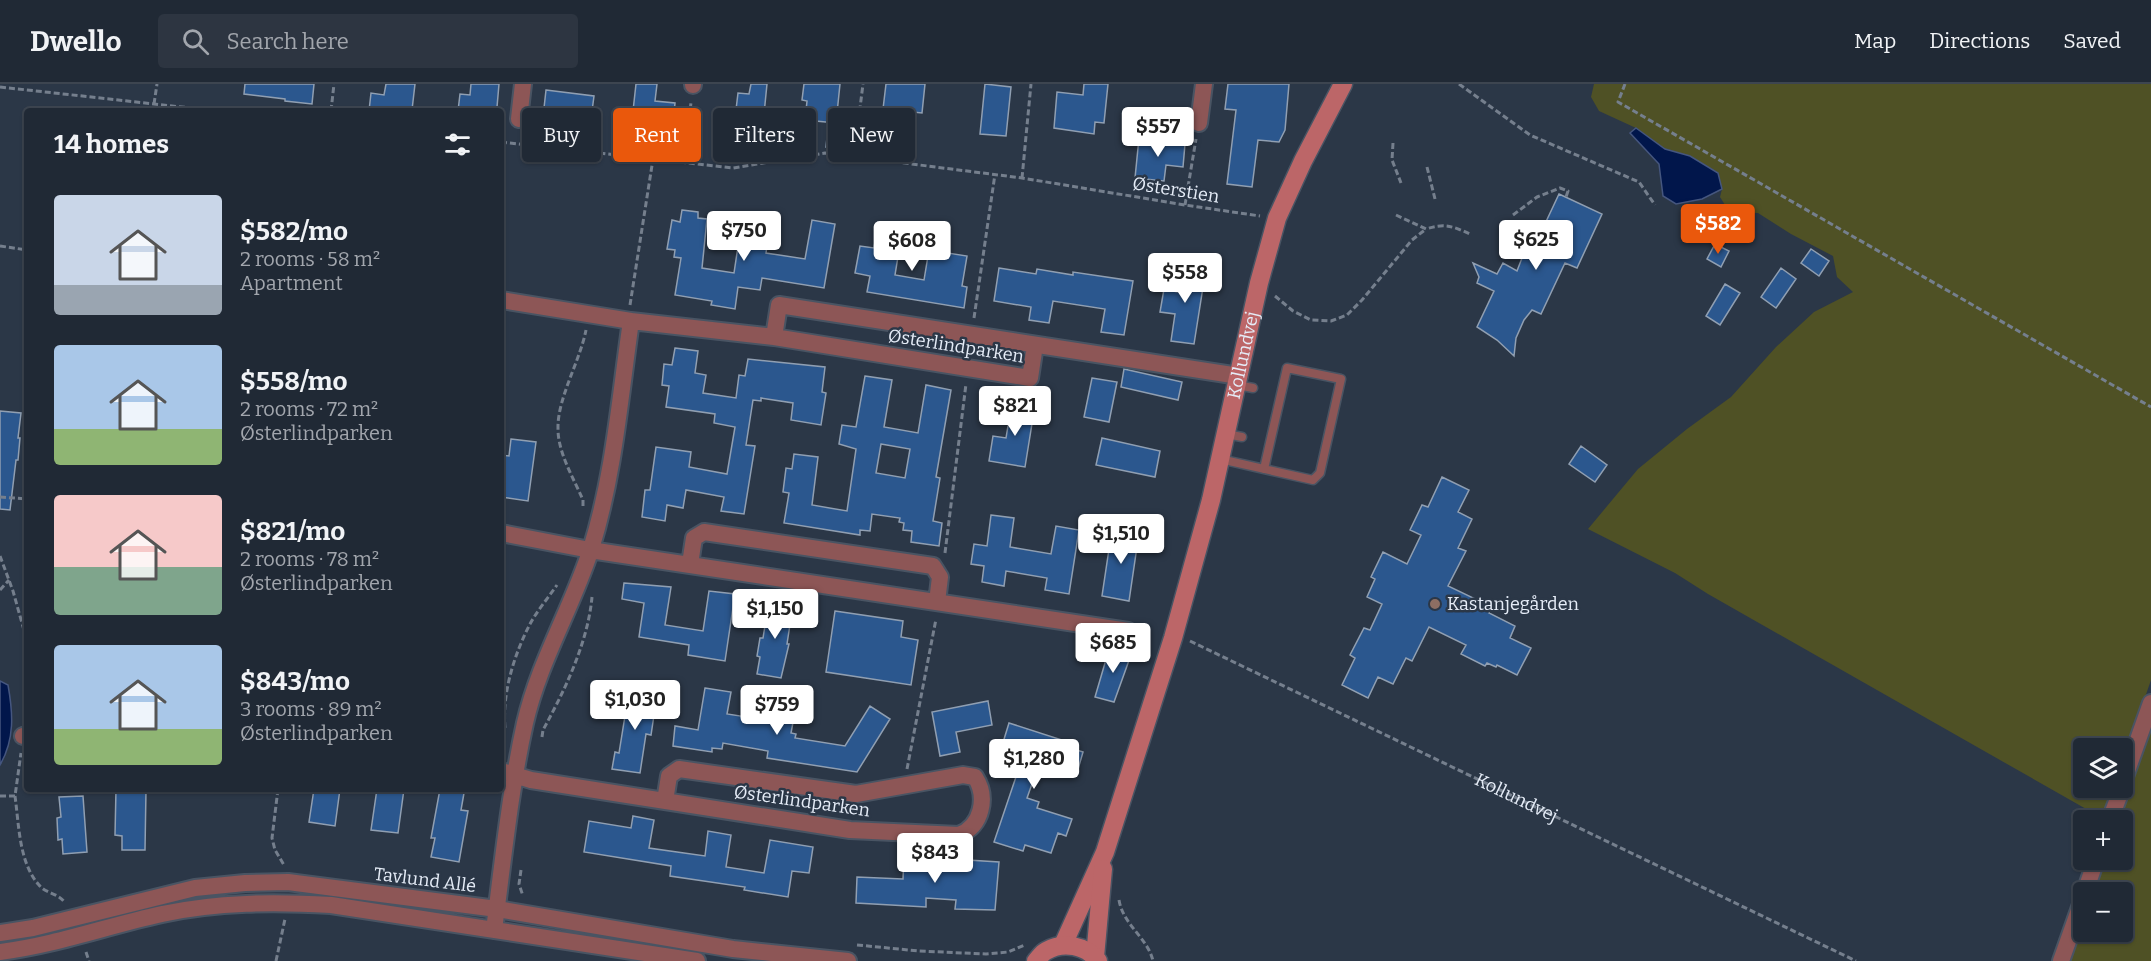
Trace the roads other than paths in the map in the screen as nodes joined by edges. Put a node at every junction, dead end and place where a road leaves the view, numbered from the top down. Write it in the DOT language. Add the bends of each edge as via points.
graph roads {
  1 [pos="523,84"];
  2 [pos="1204,84"];
  3 [pos="1343,84"];
  4 [pos="519,119"];
  5 [pos="1199,123"];
  6 [pos="504,300"];
  7 [pos="631,321"];
  8 [pos="774,337"];
  9 [pos="1035,345"];
  10 [pos="1243,383"];
  11 [pos="1220,459"];
  12 [pos="1264,469"];
  13 [pos="504,534"];
  14 [pos="590,550"];
  15 [pos="690,564"];
  16 [pos="937,602"];
  17 [pos="1128,631"];
  18 [pos="2151,703"];
  19 [pos="2133,755"];
  20 [pos="508,773"];
  21 [pos="665,801"];
  22 [pos="1105,852"];
  23 [pos="496,909"];
  24 [pos="2073,926"];
  25 [pos="494,930"];
  26 [pos="0,933"];
  27 [pos="1063,945"];
  28 [pos="0,952"];
  29 [pos="732,955"];
  30 [pos="1096,959"];
  31 [pos="697,961"];
  32 [pos="848,961"];
  33 [pos="1036,961"];
  34 [pos="2061,961"];
  1 -- 4 [label="street"];
  2 -- 5 [label="street"];
  3 -- 10 [label="street, Kollundvej" via="1277,218 1259,283"];
  6 -- 7 [label="street, Østerlindparken"];
  7 -- 8 [label="street, Østerlindparken"];
  7 -- 14 [label="street" via="608,483"];
  8 -- 9 [label="street, Østerlindparken" via="779,305"];
  8 -- 9 [label="street, Østerlindparken" via="1030,378"];
  9 -- 10 [label="street, Østerlindparken"];
  10 -- 11 [label="street, Kollundvej" via="1234,435"];
  11 -- 12 [label="lane"];
  11 -- 22 [label="street, Kollundvej" via="1173,638"];
  12 -- 12 [label="lane" via="1313,480 1320,473 1341,379 1287,368"];
  13 -- 14 [label="street"];
  14 -- 15 [label="street"];
  14 -- 20 [label="street" via="543,664"];
  15 -- 16 [label="street"];
  15 -- 16 [label="street" via="694,538 704,532 933,566 940,577"];
  16 -- 17 [label="street"];
  18 -- 19 [label="street"];
  20 -- 21 [label="street, Østerlindparken"];
  20 -- 23 [label="street"];
  21 -- 21 [label="street, Østerlindparken" via="850,830 959,835 975,824 982,795 975,777 963,775 856,794 679,769 669,776"];
  22 -- 27 [label="street, Kollundvej"];
  22 -- 30 [label="street, Kollundvej"];
  23 -- 25 [label="street"];
  23 -- 26 [label="street, Tavlund Allé" via="288,882 245,883 195,888"];
  23 -- 29 [label="street, Tavlund Allé"];
  24 -- 34 [label="street"];
  25 -- 28 [label="street, Tavlund Allé" via="332,905 252,903 160,914 31,948"];
  25 -- 31 [label="street, Tavlund Allé"];
  27 -- 30 [label="street" via="1086,950"];
  27 -- 33 [label="street" via="1045,951"];
  29 -- 32 [label="street, Tavlund Allé"];
}
